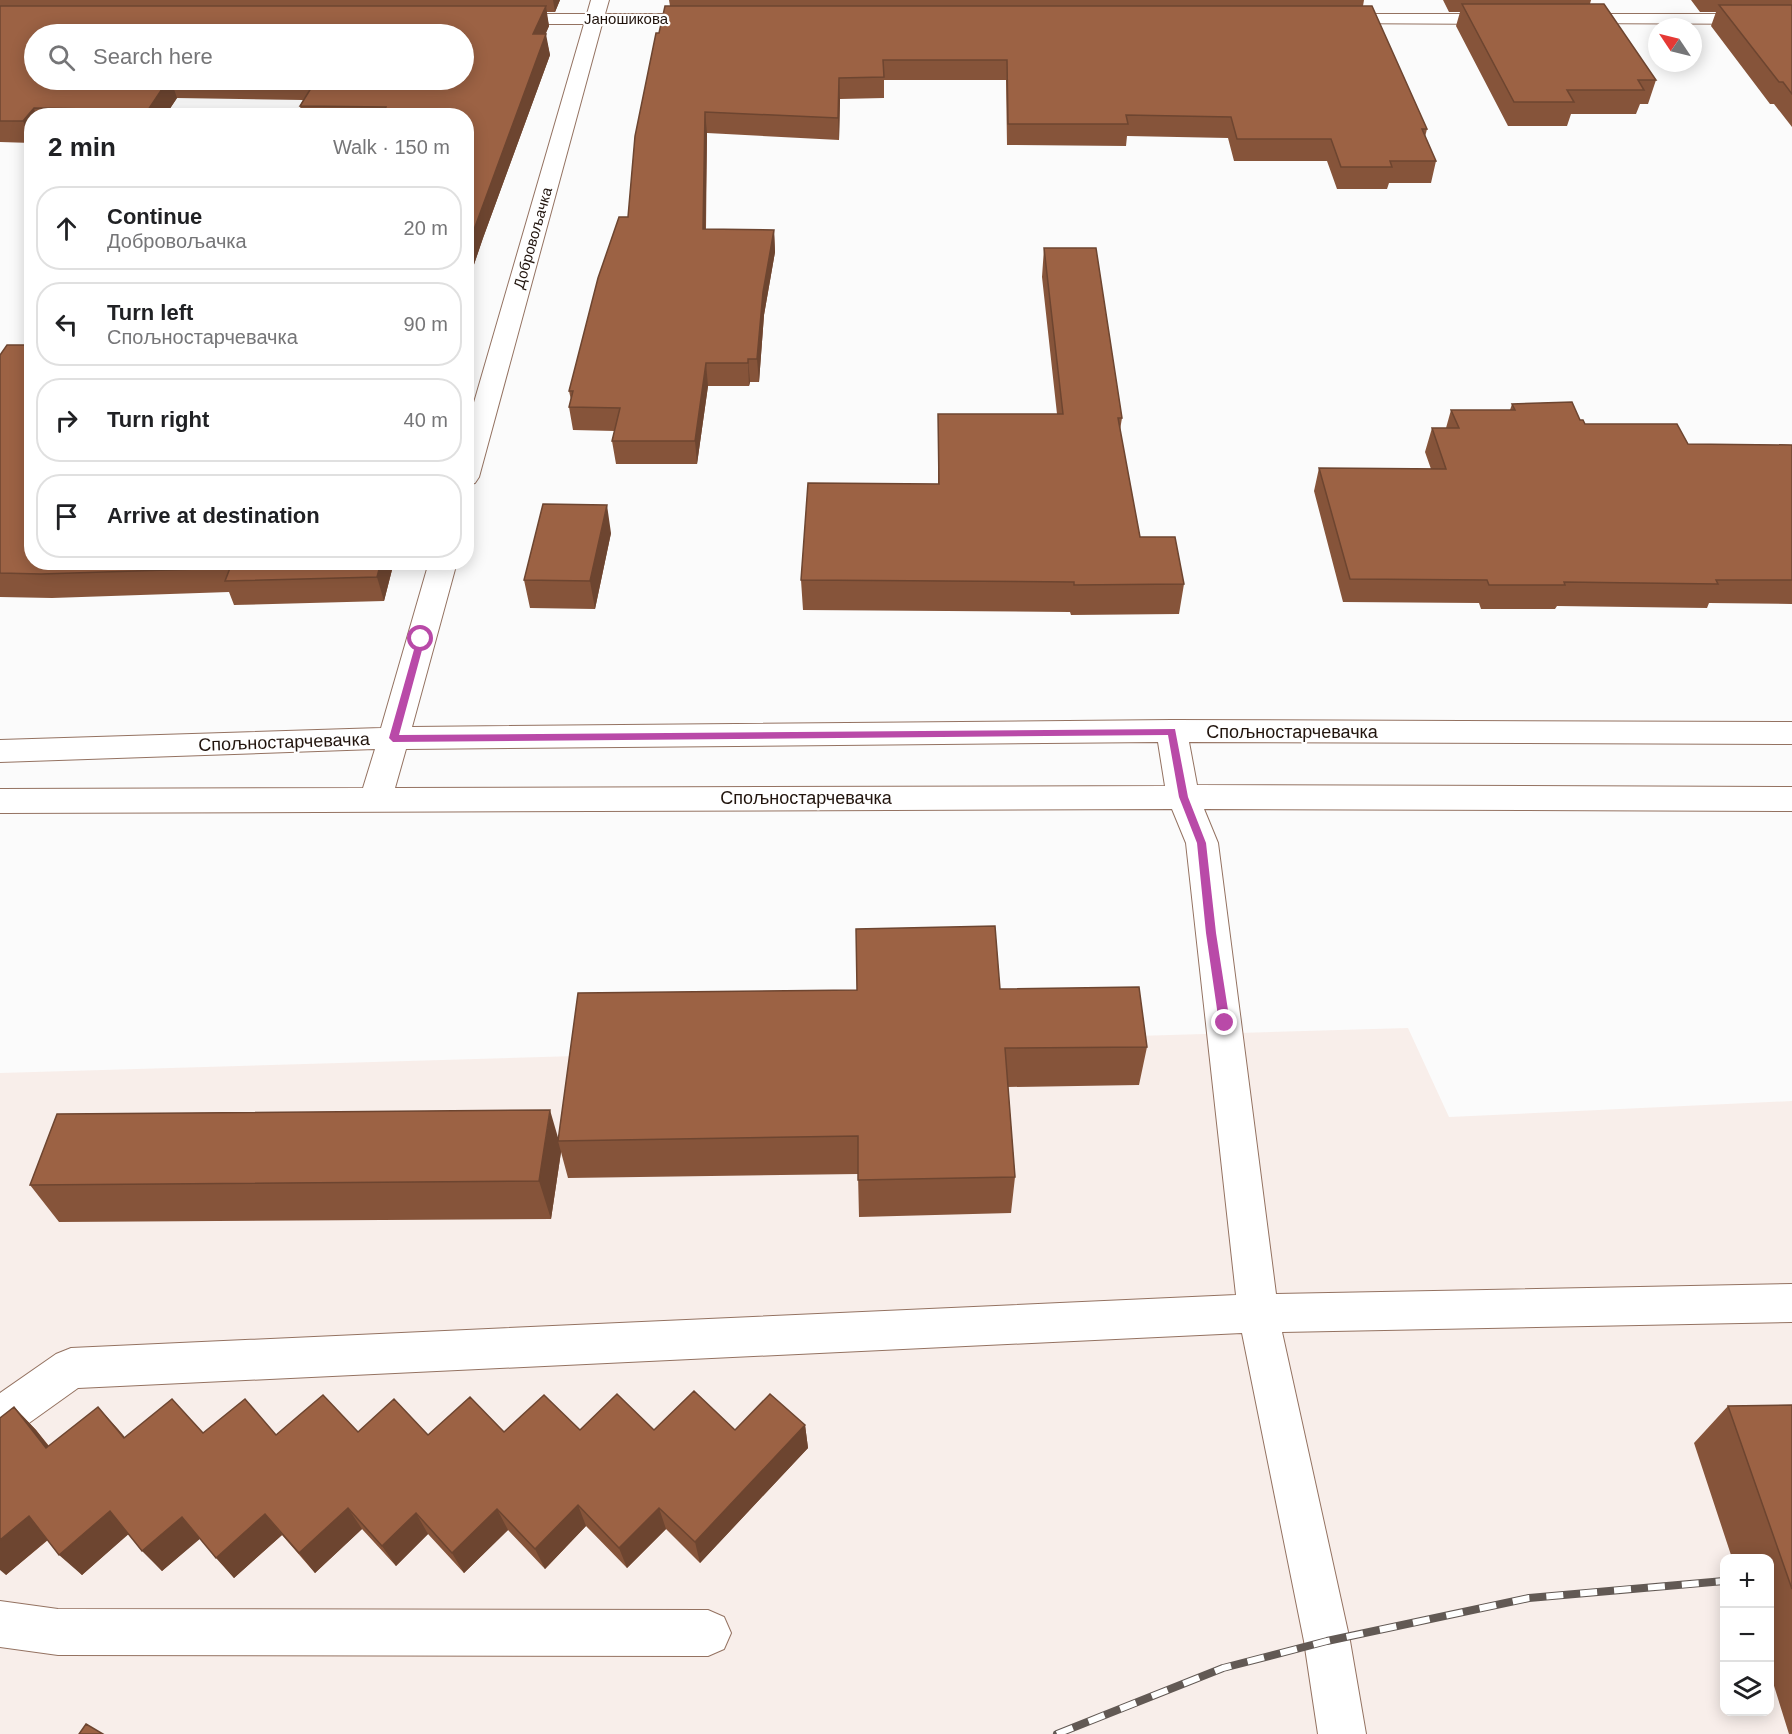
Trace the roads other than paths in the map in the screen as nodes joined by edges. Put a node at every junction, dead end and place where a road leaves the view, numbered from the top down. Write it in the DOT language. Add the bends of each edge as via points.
graph roads {
  1 [pos="597,9"];
  2 [pos="485,19"];
  3 [pos="723,19"];
  4 [pos="1317,19"];
  5 [pos="1519,19"];
  6 [pos="1554,19"];
  7 [pos="1792,19"];
  8 [pos="474,448"];
  9 [pos="440,570"];
  10 [pos="1172,731"];
  11 [pos="1792,733"];
  12 [pos="393,738"];
  13 [pos="0,751"];
  14 [pos="1183,797"];
  15 [pos="376,799"];
  16 [pos="1792,799"];
  17 [pos="0,801"];
  18 [pos="1792,1303"];
  19 [pos="1258,1313"];
  20 [pos="0,1418"];
  21 [pos="0,1624"];
  22 [pos="708,1634"];
  23 [pos="1342,1734"];
  1 -- 2 [label="street, Јаношикова"];
  1 -- 3 [label="street, Јаношикова"];
  1 -- 8 [label="street, Добровољачка"];
  4 -- 5 [label="street"];
  6 -- 7 [label="street"];
  9 -- 12 [label="street"];
  10 -- 11 [label="street, Спољностарчевачка"];
  10 -- 12 [label="street, Спољностарчевачка"];
  10 -- 14 [label="street"];
  12 -- 13 [label="street, Спољностарчевачка"];
  12 -- 15 [label="street"];
  14 -- 15 [label="street, Спољностарчевачка"];
  14 -- 16 [label="street, Спољностарчевачка"];
  14 -- 19 [label="street" via="1202,843"];
  15 -- 17 [label="street, Спољностарчевачка"];
  18 -- 19 [label="street"];
  19 -- 20 [label="street" via="71,1368"];
  19 -- 23 [label="street" via="1327,1641"];
  21 -- 22 [label="street" via="58,1632"];
}
